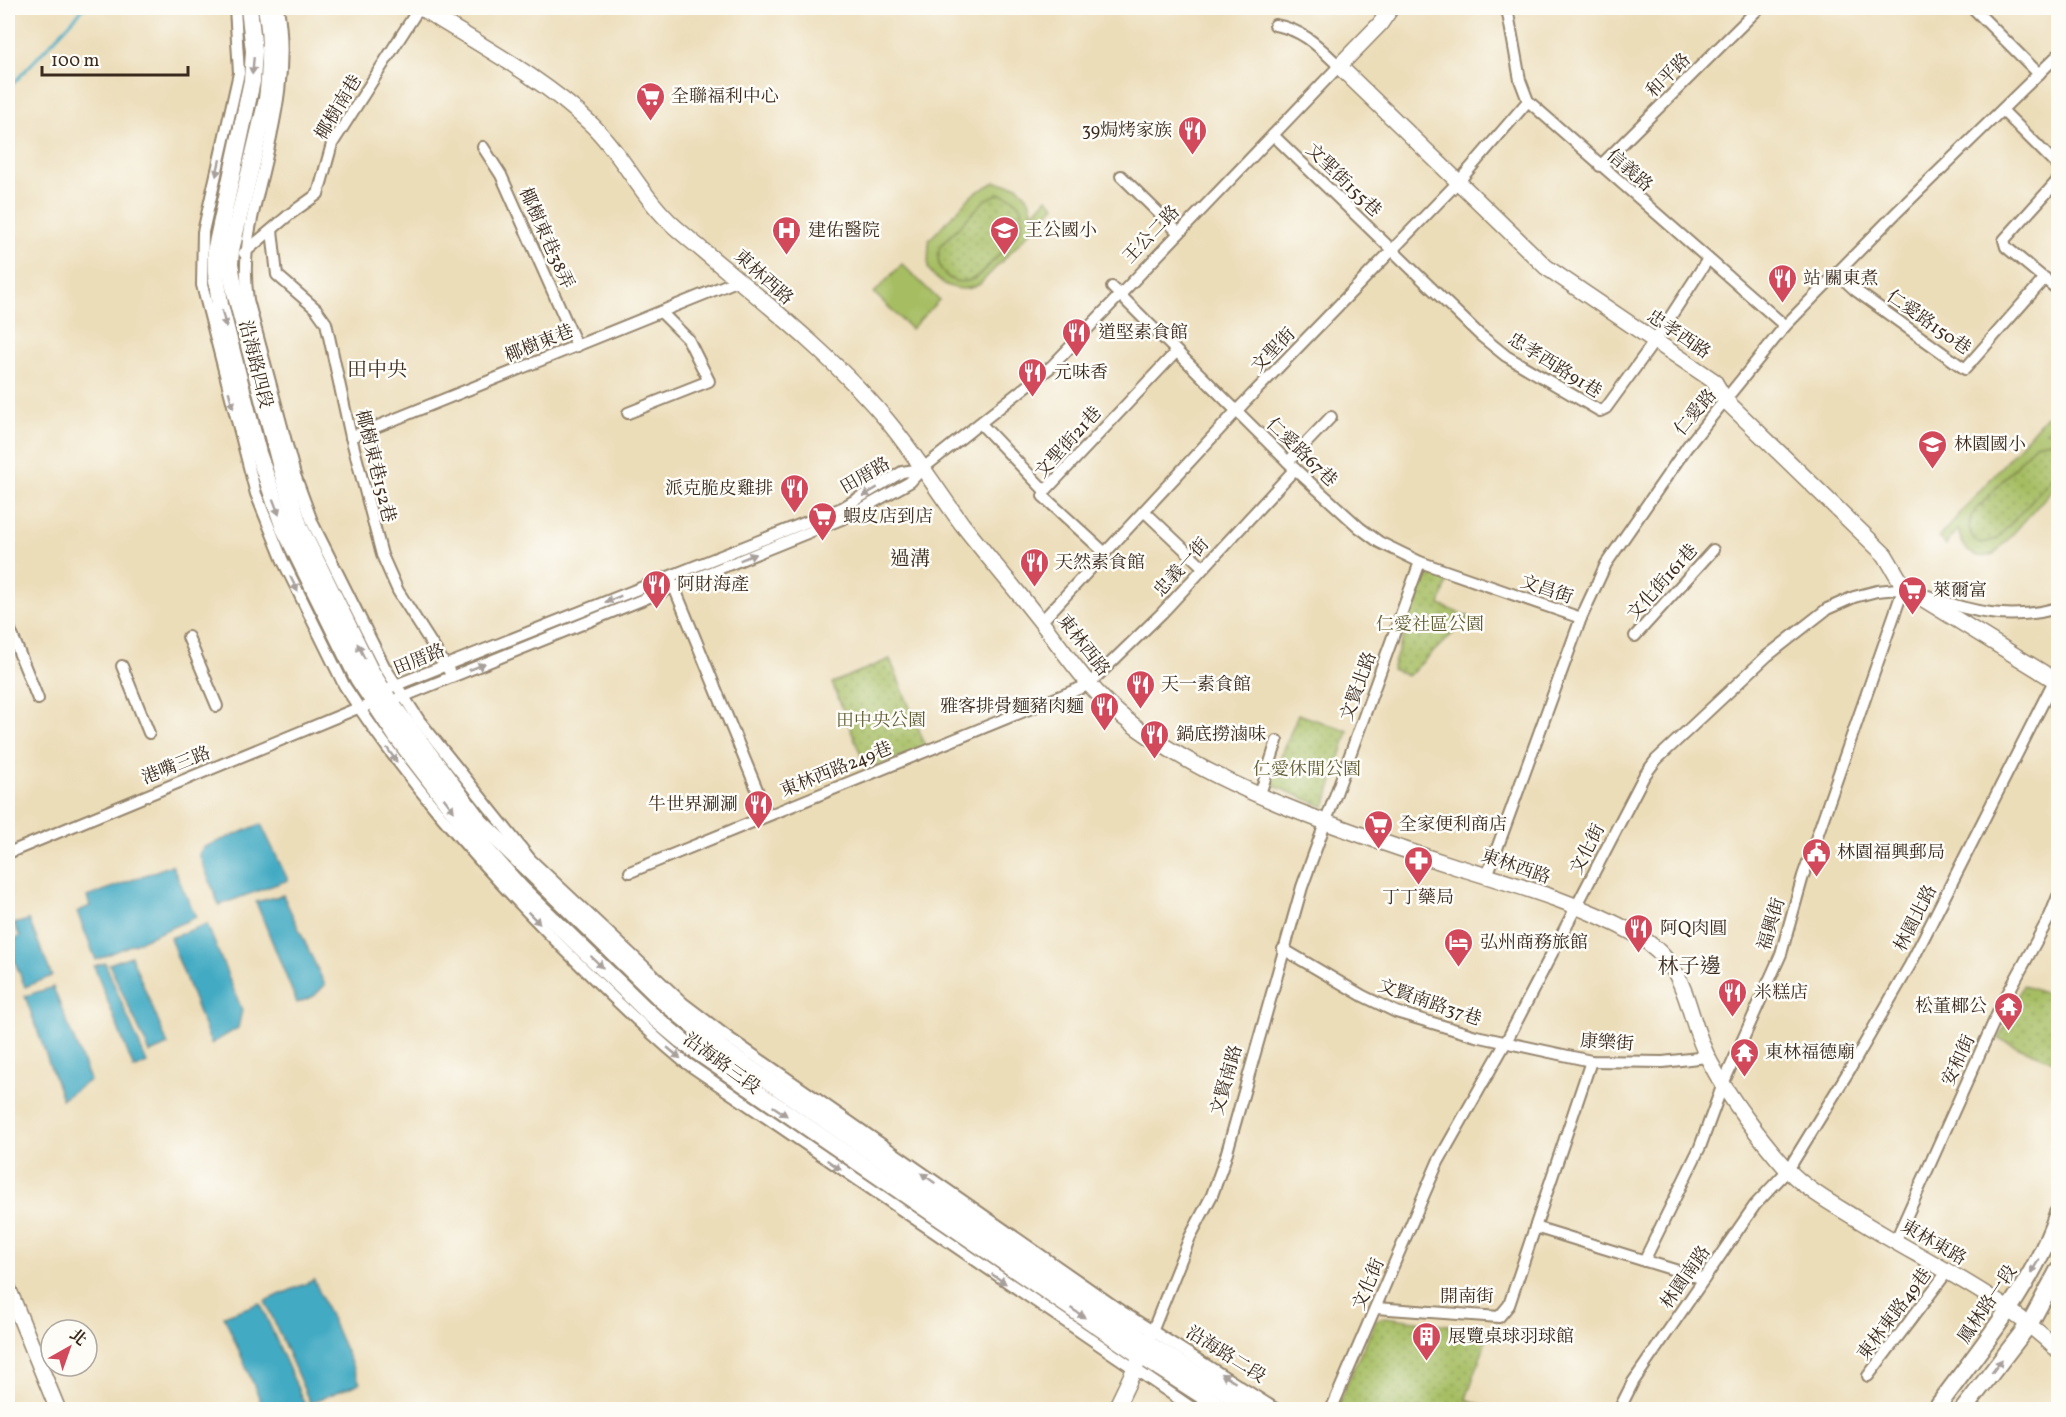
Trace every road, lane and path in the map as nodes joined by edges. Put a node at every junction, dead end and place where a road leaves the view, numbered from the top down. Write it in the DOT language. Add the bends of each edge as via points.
graph roads {
  1 [pos="235,8"];
  2 [pos="249,8"];
  3 [pos="266,8"];
  4 [pos="278,8"];
  5 [pos="420,8"];
  6 [pos="1391,8"];
  7 [pos="1507,8"];
  8 [pos="1759,8"];
  9 [pos="1973,8"];
  10 [pos="1275,24"];
  11 [pos="2058,55"];
  12 [pos="1339,66"];
  13 [pos="2039,74"];
  14 [pos="1528,101"];
  15 [pos="2002,110"];
  16 [pos="1273,135"];
  17 [pos="483,147"];
  18 [pos="230,148"];
  19 [pos="1600,166"];
  20 [pos="2058,166"];
  21 [pos="1121,176"];
  22 [pos="1460,180"];
  23 [pos="2058,180"];
  24 [pos="272,230"];
  25 [pos="1179,233"];
  26 [pos="1393,249"];
  27 [pos="246,252"];
  28 [pos="1708,259"];
  29 [pos="223,269"];
  30 [pos="1837,273"];
  31 [pos="2045,278"];
  32 [pos="739,280"];
  33 [pos="202,285"];
  34 [pos="2058,290"];
  35 [pos="1116,291"];
  36 [pos="660,312"];
  37 [pos="1785,326"];
  38 [pos="1480,335"];
  39 [pos="1654,342"];
  40 [pos="577,346"];
  41 [pos="1176,352"];
  42 [pos="1726,401"];
  43 [pos="1237,412"];
  44 [pos="628,413"];
  45 [pos="1331,417"];
  46 [pos="981,424"];
  47 [pos="351,437"];
  48 [pos="1292,466"];
  49 [pos="922,469"];
  50 [pos="1045,491"];
  51 [pos="1144,511"];
  52 [pos="1713,550"];
  53 [pos="1105,553"];
  54 [pos="1420,562"];
  55 [pos="1203,567"];
  56 [pos="670,576"];
  57 [pos="674,587"];
  58 [pos="1904,587"];
  59 [pos="1502,591"];
  60 [pos="2058,608"];
  61 [pos="1581,618"];
  62 [pos="1041,622"];
  63 [pos="8,625"];
  64 [pos="1635,636"];
  65 [pos="188,637"];
  66 [pos="122,666"];
  67 [pos="446,666"];
  68 [pos="453,676"];
  69 [pos="2057,678"];
  70 [pos="1088,685"];
  71 [pos="383,698"];
  72 [pos="38,699"];
  73 [pos="217,706"];
  74 [pos="149,733"];
  75 [pos="1277,741"];
  76 [pos="1260,794"];
  77 [pos="767,814"];
  78 [pos="1327,822"];
  79 [pos="8,853"];
  80 [pos="630,872"];
  81 [pos="1487,876"];
  82 [pos="2058,896"];
  83 [pos="1576,907"];
  84 [pos="1283,949"];
  85 [pos="677,1005"];
  86 [pos="657,1029"];
  87 [pos="1506,1041"];
  88 [pos="1707,1057"];
  89 [pos="1591,1061"];
  90 [pos="1723,1084"];
  91 [pos="1788,1170"];
  92 [pos="2058,1213"];
  93 [pos="1535,1227"];
  94 [pos="964,1228"];
  95 [pos="1895,1242"];
  96 [pos="1644,1261"];
  97 [pos="2058,1271"];
  98 [pos="1947,1272"];
  99 [pos="1704,1279"];
  100 [pos="8,1288"];
  101 [pos="1376,1308"];
  102 [pos="2010,1308"];
  103 [pos="2030,1323"];
  104 [pos="1144,1350"];
  105 [pos="2058,1350"];
  106 [pos="1868,1376"];
  107 [pos="58,1410"];
  108 [pos="1115,1410"];
  109 [pos="1195,1410"];
  110 [pos="1224,1410"];
  111 [pos="1255,1410"];
  112 [pos="1277,1410"];
  113 [pos="1331,1410"];
  114 [pos="1619,1410"];
  115 [pos="1935,1410"];
  116 [pos="1963,1410"];
  1 -- 18 [label="street, 沿海路四段" via="239,73"];
  2 -- 18 [label="main road, 沿海路四段, one-way" via="254,51 252,81"];
  3 -- 29 [label="main road, 沿海路四段" via="270,53 267,99"];
  4 -- 27 [label="street, 沿海路四段" via="282,35 279,96"];
  5 -- 24 [label="street, 椰樹南巷" via="332,144 318,194"];
  5 -- 32 [label="street, 東林西路" via="531,78 587,120 669,222"];
  6 -- 12 [label="street, 王公二路"];
  7 -- 14 [label="street, 信義路" via="1520,80"];
  8 -- 19 [label="street, 和平路"];
  9 -- 13 [label="street"];
  10 -- 12 [label="street, 忠孝西路" via="1308,36"];
  11 -- 13 [label="street, 仁愛路"];
  12 -- 16 [label="street, 王公二路"];
  12 -- 22 [label="street, 忠孝西路"];
  13 -- 15 [label="street, 仁愛路"];
  14 -- 19 [label="street, 信義路"];
  14 -- 22 [label="street, 文聖街"];
  15 -- 20 [label="street"];
  15 -- 30 [label="street, 仁愛路"];
  16 -- 25 [label="street, 王公二路"];
  16 -- 26 [label="street, 文聖街155巷"];
  17 -- 40 [label="street, 椰樹東巷38弄" via="501,175"];
  18 -- 29 [label="main road, 沿海路四段" via="216,248"];
  18 -- 33 [label="street, 沿海路四段, one-way" via="203,232"];
  19 -- 28 [label="street, 信義路"];
  21 -- 25 [label="street"];
  22 -- 26 [label="street, 文聖街"];
  22 -- 39 [label="street, 忠孝西路" via="1552,272"];
  23 -- 31 [label="street" via="2004,240 2006,247"];
  24 -- 27 [label="street, 椰樹南巷"];
  24 -- 47 [label="street, 椰樹東巷152巷" via="277,275 316,309 326,323"];
  25 -- 35 [label="street, 王公二路"];
  26 -- 38 [label="street, 文聖街155巷"];
  26 -- 43 [label="street, 文聖街"];
  27 -- 29 [label="street, 椰樹南巷"];
  71 -- 27 [label="street, 沿海路四段, one-way" via="295,475 248,300"];
  28 -- 37 [label="street, 信義路"];
  28 -- 39 [label="street"];
  29 -- 33 [label="street, 椰樹南巷"];
  29 -- 71 [label="main road, 沿海路四段" via="220,305 268,486 284,528 358,678"];
  30 -- 31 [label="street, 仁愛路150巷" via="1965,369"];
  30 -- 37 [label="street, 仁愛路"];
  31 -- 34 [label="street"];
  32 -- 36 [label="street, 椰樹東巷"];
  32 -- 49 [label="street, 東林西路" via="882,414"];
  33 -- 71 [label="street, 沿海路四段, one-way" via="267,527 344,686"];
  35 -- 41 [label="street, 仁愛路67巷"];
  35 -- 46 [label="street, 王公二路" via="1052,366"];
  36 -- 40 [label="street, 椰樹東巷"];
  36 -- 44 [label="street" via="688,339 709,381"];
  37 -- 42 [label="street, 仁愛路"];
  38 -- 39 [label="street, 忠孝西路91巷" via="1506,356 1600,411"];
  39 -- 42 [label="street, 忠孝西路" via="1714,381"];
  40 -- 47 [label="street, 椰樹東巷"];
  41 -- 43 [label="street, 仁愛路67巷"];
  41 -- 50 [label="street, 文聖街21巷"];
  42 -- 58 [label="street, 忠孝西路" via="1886,555"];
  42 -- 61 [label="street, 仁愛路" via="1687,447 1606,564"];
  43 -- 48 [label="street, 仁愛路67巷"];
  43 -- 51 [label="street, 文聖街"];
  45 -- 48 [label="street, 忠義一街"];
  46 -- 49 [label="street, 王公二路"];
  46 -- 50 [label="street"];
  47 -- 67 [label="street, 椰樹東巷152巷" via="382,555 398,591"];
  48 -- 54 [label="street, 仁愛路67巷" via="1360,528"];
  48 -- 55 [label="street, 忠義一街"];
  49 -- 56 [label="street, 田厝路, one-way" via="902,472 846,506"];
  57 -- 49 [label="street, 田厝路, one-way" via="849,516 910,482"];
  49 -- 62 [label="street, 東林西路"];
  50 -- 53 [label="street, 文聖街21巷" via="1043,496"];
  51 -- 53 [label="street, 文聖街"];
  51 -- 55 [label="street"];
  52 -- 64 [label="street, 文化街161巷"];
  53 -- 62 [label="street, 文聖街"];
  54 -- 59 [label="street, 仁愛路67巷"];
  54 -- 78 [label="street, 文賢北路"];
  55 -- 70 [label="street, 忠義一街"];
  56 -- 57 [label="street"];
  56 -- 67 [label="street, 田厝路, one-way"];
  68 -- 57 [label="street, 田厝路, one-way"];
  57 -- 77 [label="street"];
  58 -- 60 [label="street" via="1968,611 2041,613"];
  58 -- 69 [label="street, 忠孝西路"];
  58 -- 83 [label="street, 文化街" via="1854,597 1827,609 1767,656 1656,760"];
  58 -- 90 [label="street, 福興街" via="1803,876 1781,954"];
  59 -- 61 [label="street, 文昌街"];
  61 -- 81 [label="street, 仁愛路"];
  62 -- 70 [label="street, 東林西路"];
  63 -- 72 [label="street"];
  65 -- 73 [label="street"];
  66 -- 74 [label="street"];
  67 -- 68 [label="street, 椰樹東巷152巷"];
  67 -- 71 [label="street, 田厝路"];
  68 -- 71 [label="street, 田厝路"];
  69 -- 91 [label="street, 林園北路" via="1910,965"];
  70 -- 76 [label="street, 東林西路" via="1145,734"];
  70 -- 77 [label="street, 東林西路249巷"];
  71 -- 79 [label="street, 港嘴三路"];
  71 -- 85 [label="main road, 沿海路三段" via="480,822"];
  71 -- 86 [label="main road, 沿海路三段, one-way" via="469,831 517,892"];
  75 -- 76 [label="street"];
  76 -- 78 [label="street, 東林西路"];
  77 -- 80 [label="street, 東林西路249巷"];
  78 -- 81 [label="street, 東林西路"];
  78 -- 84 [label="street, 文賢南路"];
  81 -- 83 [label="street, 東林西路"];
  82 -- 95 [label="street, 安和街" via="2001,1006"];
  83 -- 87 [label="street, 文化街"];
  83 -- 88 [label="street, 東林西路" via="1657,949 1674,970 1688,998"];
  84 -- 87 [label="street, 文賢南路37巷" via="1396,1012"];
  84 -- 104 [label="street, 文賢南路" via="1225,1159"];
  85 -- 86 [label="street"];
  94 -- 85 [label="main road, 沿海路三段, one-way"];
  86 -- 94 [label="main road, 沿海路三段, one-way" via="722,1080"];
  87 -- 89 [label="street, 康樂街"];
  87 -- 101 [label="street, 文化街" via="1438,1162"];
  88 -- 89 [label="street, 康樂街" via="1663,1062"];
  88 -- 90 [label="street, 東林西路"];
  89 -- 93 [label="street, 開南街"];
  90 -- 91 [label="street, 東林西路"];
  90 -- 96 [label="street, 福興街" via="1700,1147"];
  91 -- 95 [label="street, 東林東路" via="1831,1203"];
  91 -- 99 [label="street, 林園南路" via="1755,1205"];
  92 -- 102 [label="main road, 鳳林路一段, one-way" via="2047,1246"];
  93 -- 96 [label="street"];
  93 -- 101 [label="street, 開南街" via="1509,1305 1499,1317"];
  94 -- 104 [label="main road, 沿海路三段"];
  94 -- 104 [label="street, 沿海路三段"];
  95 -- 98 [label="street, 東林東路"];
  96 -- 99 [label="street"];
  97 -- 103 [label="main road"];
  98 -- 102 [label="street, 東林東路"];
  98 -- 106 [label="street, 東林東路49巷"];
  99 -- 114 [label="street, 林園南路" via="1633,1382"];
  100 -- 107 [label="street"];
  101 -- 113 [label="street, 文化街"];
  102 -- 103 [label="street, 東林東路"];
  102 -- 115 [label="main road, 鳳林路一段"];
  103 -- 105 [label="street, 東林東路"];
  116 -- 103 [label="main road, one-way"];
  104 -- 108 [label="street, 文賢南路"];
  104 -- 109 [label="street"];
  104 -- 110 [label="main road"];
  104 -- 111 [label="main road, 沿海路二段"];
  112 -- 104 [label="street, 沿海路二段, one-way"];
}
